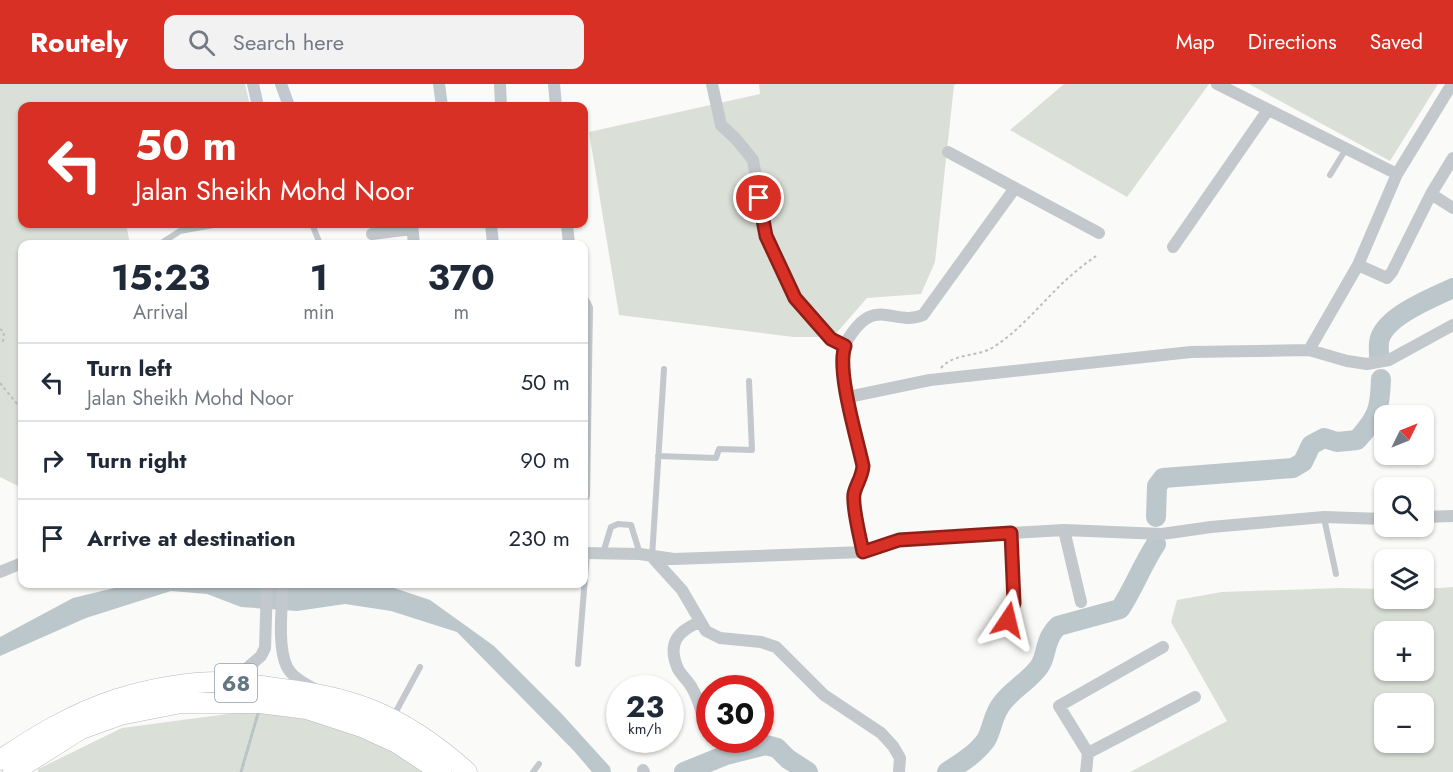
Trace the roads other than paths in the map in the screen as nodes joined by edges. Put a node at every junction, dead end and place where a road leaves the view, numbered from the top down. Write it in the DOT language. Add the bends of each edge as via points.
graph roads {
  1 [pos="253,84"];
  2 [pos="281,84"];
  3 [pos="439,84"];
  4 [pos="500,84"];
  5 [pos="554,84"];
  6 [pos="712,84"];
  7 [pos="1217,84"];
  8 [pos="1452,84"];
  9 [pos="257,102"];
  10 [pos="288,102"];
  11 [pos="441,102"];
  12 [pos="501,102"];
  13 [pos="556,102"];
  14 [pos="1268,110"];
  15 [pos="1346,149"];
  16 [pos="948,152"];
  17 [pos="1453,158"];
  18 [pos="1397,174"];
  19 [pos="1330,175"];
  20 [pos="1015,188"];
  21 [pos="1431,194"];
  22 [pos="1453,208"];
  23 [pos="197,228"];
  24 [pos="402,228"];
  25 [pos="1098,233"];
  26 [pos="372,234"];
  27 [pos="166,240"];
  28 [pos="1173,247"];
  29 [pos="1358,265"];
  30 [pos="1453,325"];
  31 [pos="845,346"];
  32 [pos="1309,350"];
  33 [pos="664,369"];
  34 [pos="749,381"];
  35 [pos="848,397"];
  36 [pos="658,456"];
  37 [pos="1453,516"];
  38 [pos="1324,517"];
  39 [pos="1434,517"];
  40 [pos="1374,519"];
  41 [pos="1064,531"];
  42 [pos="1011,533"];
  43 [pos="863,552"];
  44 [pos="588,553"];
  45 [pos="603,553"];
  46 [pos="646,556"];
  47 [pos="18,565"];
  48 [pos="0,572"];
  49 [pos="1336,574"];
  50 [pos="267,588"];
  51 [pos="283,588"];
  52 [pos="583,588"];
  53 [pos="1081,602"];
  54 [pos="1008,620"];
  55 [pos="700,622"];
  56 [pos="1163,647"];
  57 [pos="578,664"];
  58 [pos="420,667"];
  59 [pos="231,682"];
  60 [pos="322,694"];
  61 [pos="1195,697"];
  62 [pos="696,699"];
  63 [pos="392,719"];
  64 [pos="1088,753"];
  65 [pos="0,760"];
  66 [pos="538,765"];
  67 [pos="13,772"];
  68 [pos="441,772"];
  69 [pos="467,772"];
  70 [pos="533,772"];
  71 [pos="899,772"];
  72 [pos="1086,772"];
  1 -- 9 [label="street"];
  2 -- 10 [label="street"];
  3 -- 11 [label="street"];
  4 -- 12 [label="street"];
  5 -- 13 [label="street"];
  6 -- 31 [label="street" via="721,125 753,160 766,236 795,298 831,339"];
  7 -- 14 [label="street"];
  8 -- 18 [label="street"];
  14 -- 15 [label="street"];
  14 -- 28 [label="street"];
  15 -- 18 [label="street"];
  15 -- 19 [label="lane"];
  16 -- 20 [label="street"];
  17 -- 21 [label="street"];
  18 -- 29 [label="street"];
  20 -- 25 [label="street"];
  20 -- 31 [label="street" via="923,315 906,320 873,315 864,320"];
  21 -- 22 [label="street"];
  21 -- 29 [label="street" via="1387,278"];
  23 -- 27 [label="lane" via="180,231"];
  24 -- 26 [label="street"];
  29 -- 32 [label="street"];
  30 -- 32 [label="street" via="1389,360 1367,364"];
  31 -- 35 [label="street" via="842,359"];
  32 -- 35 [label="street" via="1191,352 930,380"];
  33 -- 36 [label="lane"];
  34 -- 36 [label="lane" via="752,450 719,448 716,458"];
  35 -- 43 [label="street" via="863,466 854,498"];
  36 -- 46 [label="lane"];
  37 -- 39 [label="street"];
  38 -- 40 [label="street"];
  38 -- 41 [label="street" via="1162,534"];
  38 -- 49 [label="lane"];
  41 -- 42 [label="street"];
  41 -- 53 [label="street"];
  42 -- 43 [label="street" via="899,540"];
  42 -- 54 [label="street" via="1014,603"];
  43 -- 46 [label="street" via="674,559"];
  44 -- 45 [label="street"];
  45 -- 46 [label="street"];
  45 -- 46 [label="lane" via="611,527 618,524 631,525"];
  46 -- 55 [label="street" via="682,590"];
  47 -- 48 [label="street"];
  50 -- 59 [label="street" via="265,648"];
  51 -- 60 [label="street" via="282,649 287,667 293,676"];
  52 -- 57 [label="lane"];
  55 -- 62 [label="street" via="675,639 674,652 679,670"];
  55 -- 71 [label="street" via="706,631 720,638 776,647 824,695 881,733 900,758"];
  56 -- 64 [label="street" via="1059,706"];
  58 -- 63 [label="lane"];
  59 -- 60 [label="main road, 68"];
  59 -- 65 [label="main road, 68" via="175,686 118,699 72,716"];
  60 -- 63 [label="main road, 68"];
  61 -- 64 [label="street"];
  63 -- 69 [label="main road, 68" via="443,751"];
  64 -- 72 [label="street"];
  66 -- 70 [label="lane"];
  67 -- 68 [label="main road, 68" via="81,729 120,715 181,703 260,703 307,709 362,727"];
}
